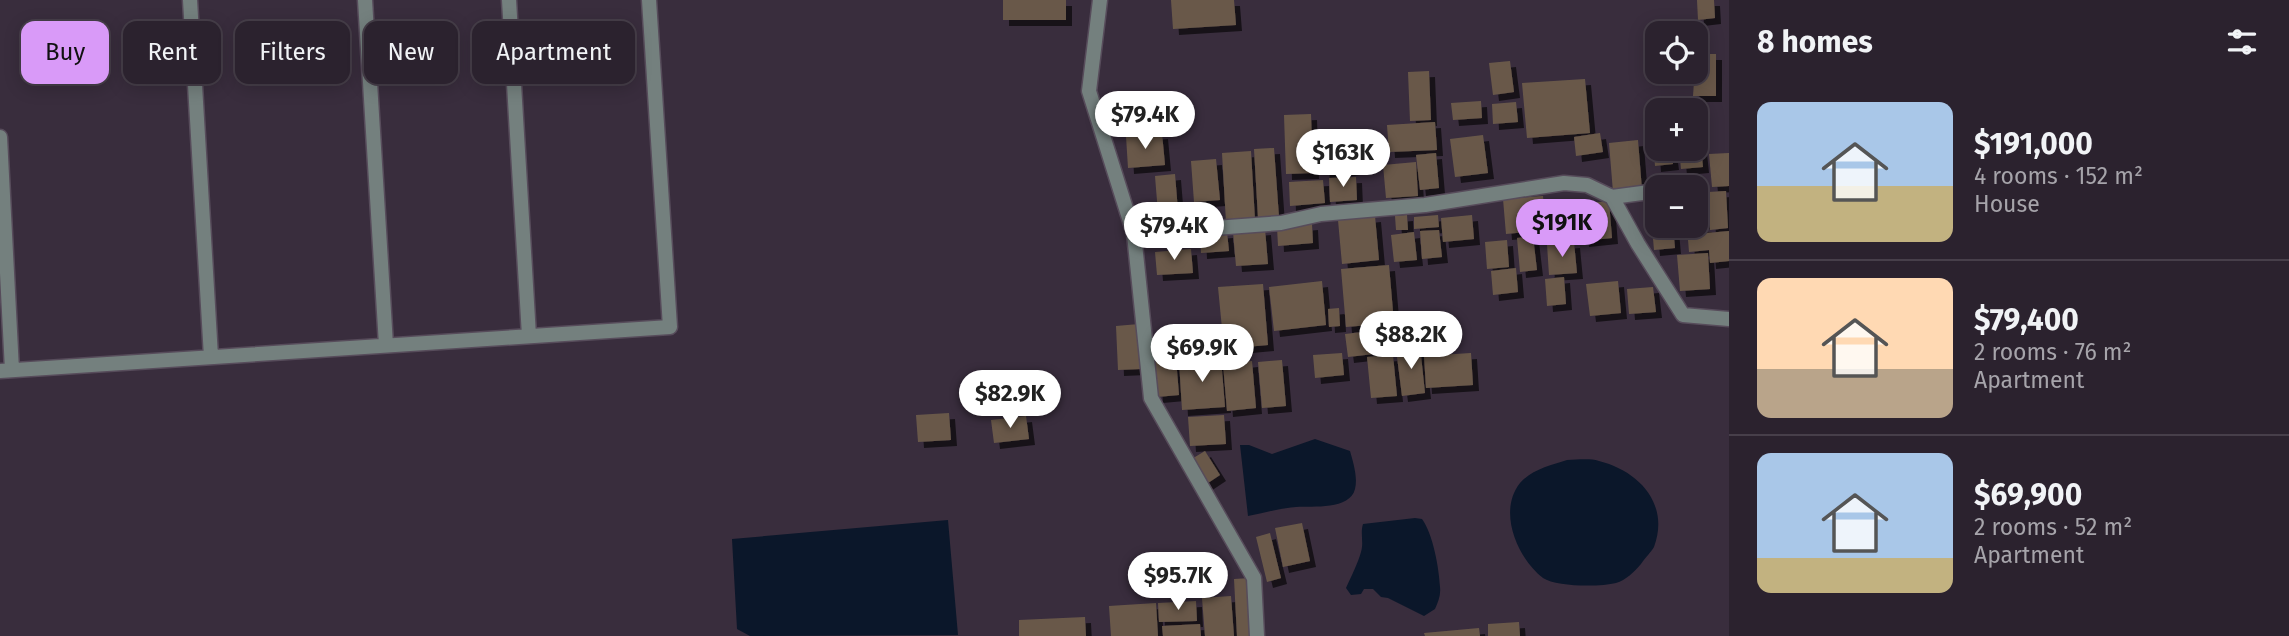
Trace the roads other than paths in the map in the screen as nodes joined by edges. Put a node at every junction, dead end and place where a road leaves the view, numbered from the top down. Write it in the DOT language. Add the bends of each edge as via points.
graph roads {
  1 [pos="190,0"];
  2 [pos="365,0"];
  3 [pos="509,0"];
  4 [pos="649,0"];
  5 [pos="1100,0"];
  6 [pos="0,137"];
  7 [pos="1645,193"];
  8 [pos="1612,197"];
  9 [pos="1134,234"];
  10 [pos="1729,319"];
  11 [pos="529,336"];
  12 [pos="386,345"];
  13 [pos="211,357"];
  14 [pos="6,371"];
  15 [pos="1256,636"];
  1 -- 13 [label="street"];
  2 -- 12 [label="street"];
  3 -- 11 [label="street"];
  4 -- 11 [label="street" via="670,327"];
  5 -- 9 [label="street" via="1089,91"];
  6 -- 14 [label="street"];
  7 -- 8 [label="street"];
  8 -- 9 [label="street" via="1587,185 1564,183 1281,223"];
  8 -- 10 [label="street" via="1684,315"];
  9 -- 15 [label="street" via="1151,398 1254,578"];
  11 -- 12 [label="street"];
  12 -- 13 [label="street"];
  13 -- 14 [label="street"];
}
